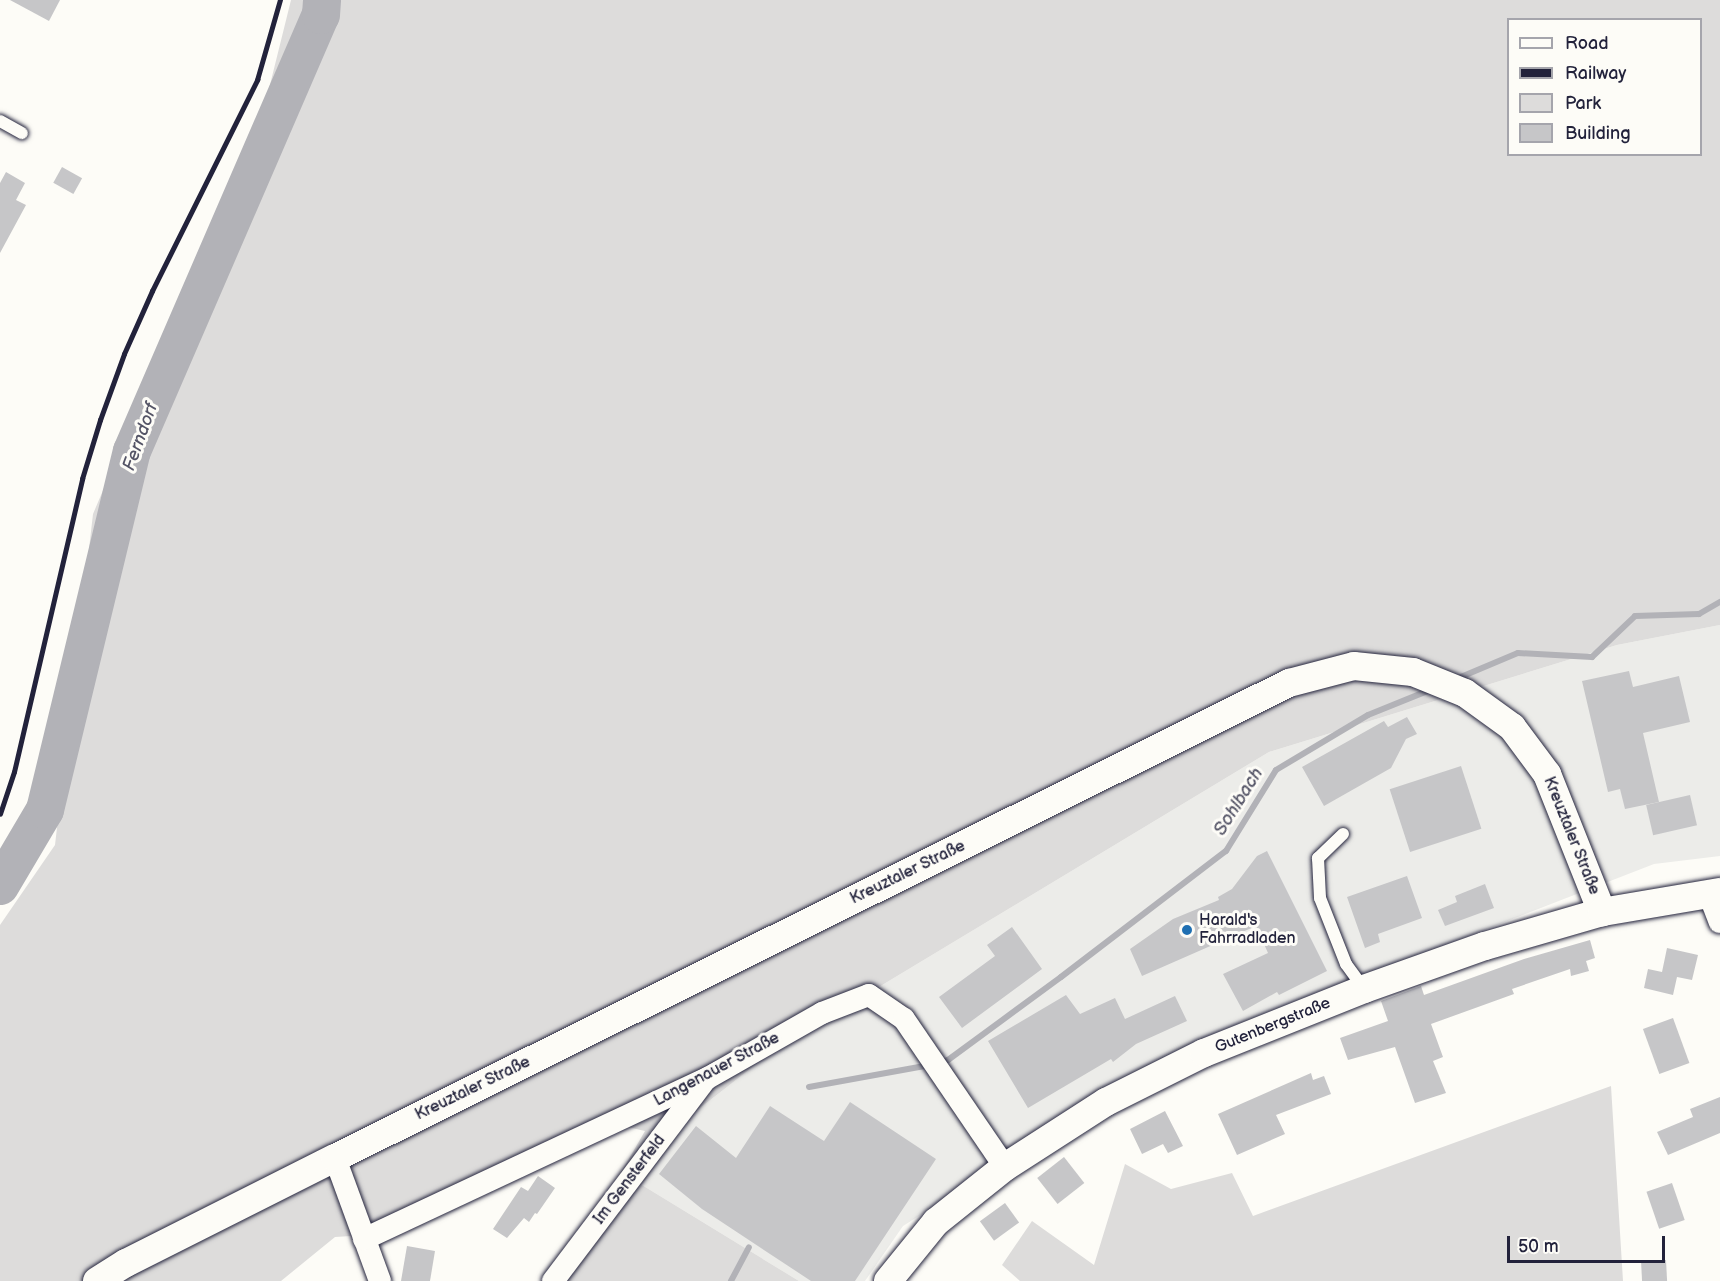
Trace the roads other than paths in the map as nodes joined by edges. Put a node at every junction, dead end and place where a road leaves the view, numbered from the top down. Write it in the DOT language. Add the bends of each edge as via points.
graph roads {
  1 [pos="0,121"];
  2 [pos="22,133"];
  3 [pos="1344,834"];
  4 [pos="1715,893"];
  5 [pos="1602,912"];
  6 [pos="1720,922"];
  7 [pos="1364,989"];
  8 [pos="706,1079"];
  9 [pos="335,1158"];
  10 [pos="1005,1167"];
  11 [pos="364,1239"];
  12 [pos="97,1281"];
  13 [pos="380,1281"];
  14 [pos="553,1281"];
  15 [pos="888,1281"];
  1 -- 2 [label="lane"];
  3 -- 7 [label="lane" via="1318,858 1320,898 1346,964"];
  4 -- 5 [label="street, Gutenbergstraße"];
  4 -- 6 [label="street"];
  5 -- 7 [label="street, Gutenbergstraße" via="1485,946"];
  5 -- 9 [label="street, Kreuztaler Straße" via="1547,774 1512,727 1465,693 1413,672 1354,666 1289,683"];
  7 -- 10 [label="street, Gutenbergstraße" via="1204,1053 1106,1102"];
  8 -- 10 [label="street, Langenauer Straße" via="822,1013 869,995 904,1019"];
  8 -- 11 [label="street, Langenauer Straße"];
  8 -- 14 [label="street, Im Gensterfeld"];
  9 -- 11 [label="street"];
  9 -- 12 [label="street, Kreuztaler Straße"];
  10 -- 15 [label="street, Gutenbergstraße" via="936,1222"];
  11 -- 13 [label="street"];
}
